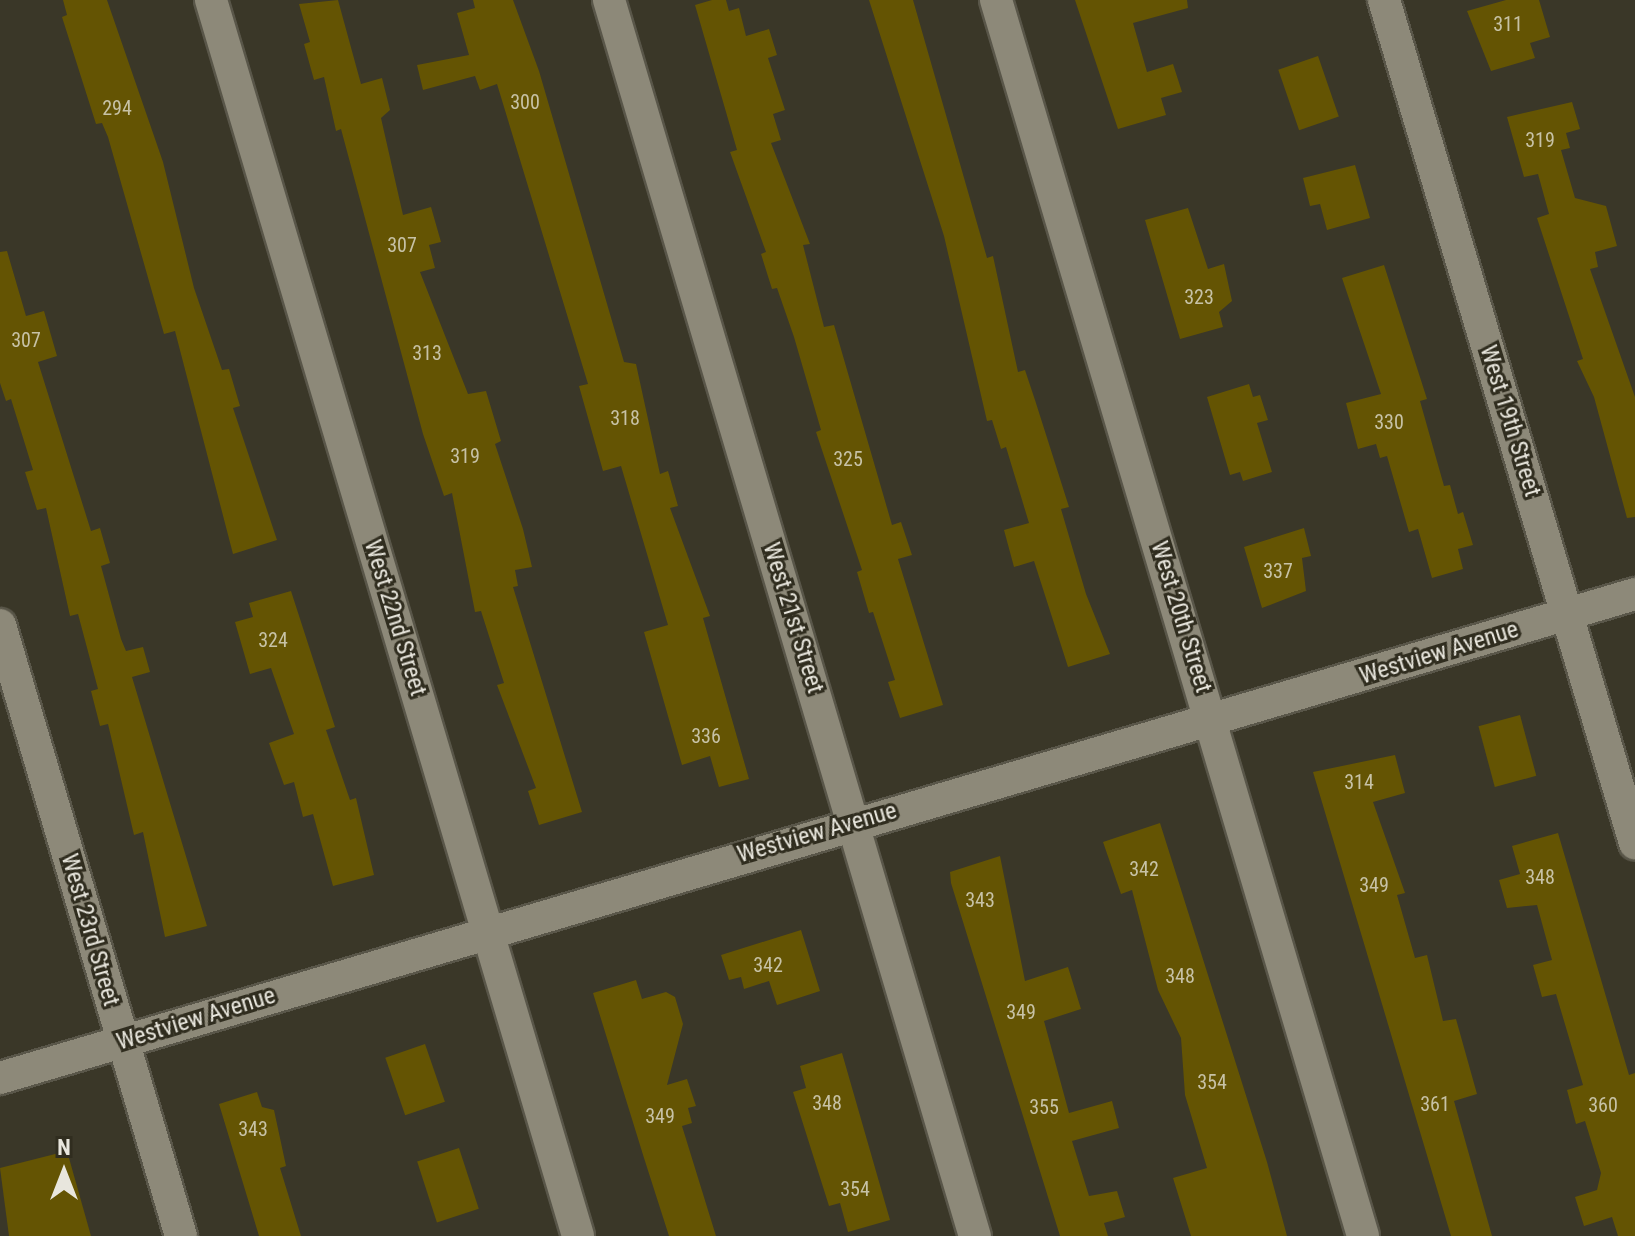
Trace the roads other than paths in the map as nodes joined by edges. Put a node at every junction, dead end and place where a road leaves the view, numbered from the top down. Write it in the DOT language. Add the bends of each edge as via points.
graph roads {
  1 [pos="211,0"];
  2 [pos="609,0"];
  3 [pos="996,0"];
  4 [pos="1384,0"];
  5 [pos="1635,594"];
  6 [pos="1568,614"];
  7 [pos="0,625"];
  8 [pos="1213,722"];
  9 [pos="853,822"];
  10 [pos="1635,843"];
  11 [pos="488,932"];
  12 [pos="123,1041"];
  13 [pos="0,1078"];
  14 [pos="181,1236"];
  15 [pos="578,1236"];
  16 [pos="975,1236"];
  17 [pos="1363,1236"];
  1 -- 11 [label="street, West 22nd Street"];
  2 -- 9 [label="street, West 21st Street"];
  3 -- 8 [label="street, West 20th Street"];
  4 -- 6 [label="street, West 19th Street"];
  5 -- 6 [label="street, Westview Avenue"];
  6 -- 8 [label="street, Westview Avenue"];
  6 -- 10 [label="street, West 19th Street"];
  7 -- 12 [label="street, West 23rd Street"];
  8 -- 9 [label="street, Westview Avenue"];
  8 -- 17 [label="street, West 20th Street"];
  9 -- 11 [label="street, Westview Avenue"];
  9 -- 16 [label="street, West 21st Street"];
  11 -- 12 [label="street, Westview Avenue"];
  11 -- 15 [label="street, West 22nd Street"];
  12 -- 13 [label="street, Westview Avenue"];
  12 -- 14 [label="street, West 23rd Street"];
}
